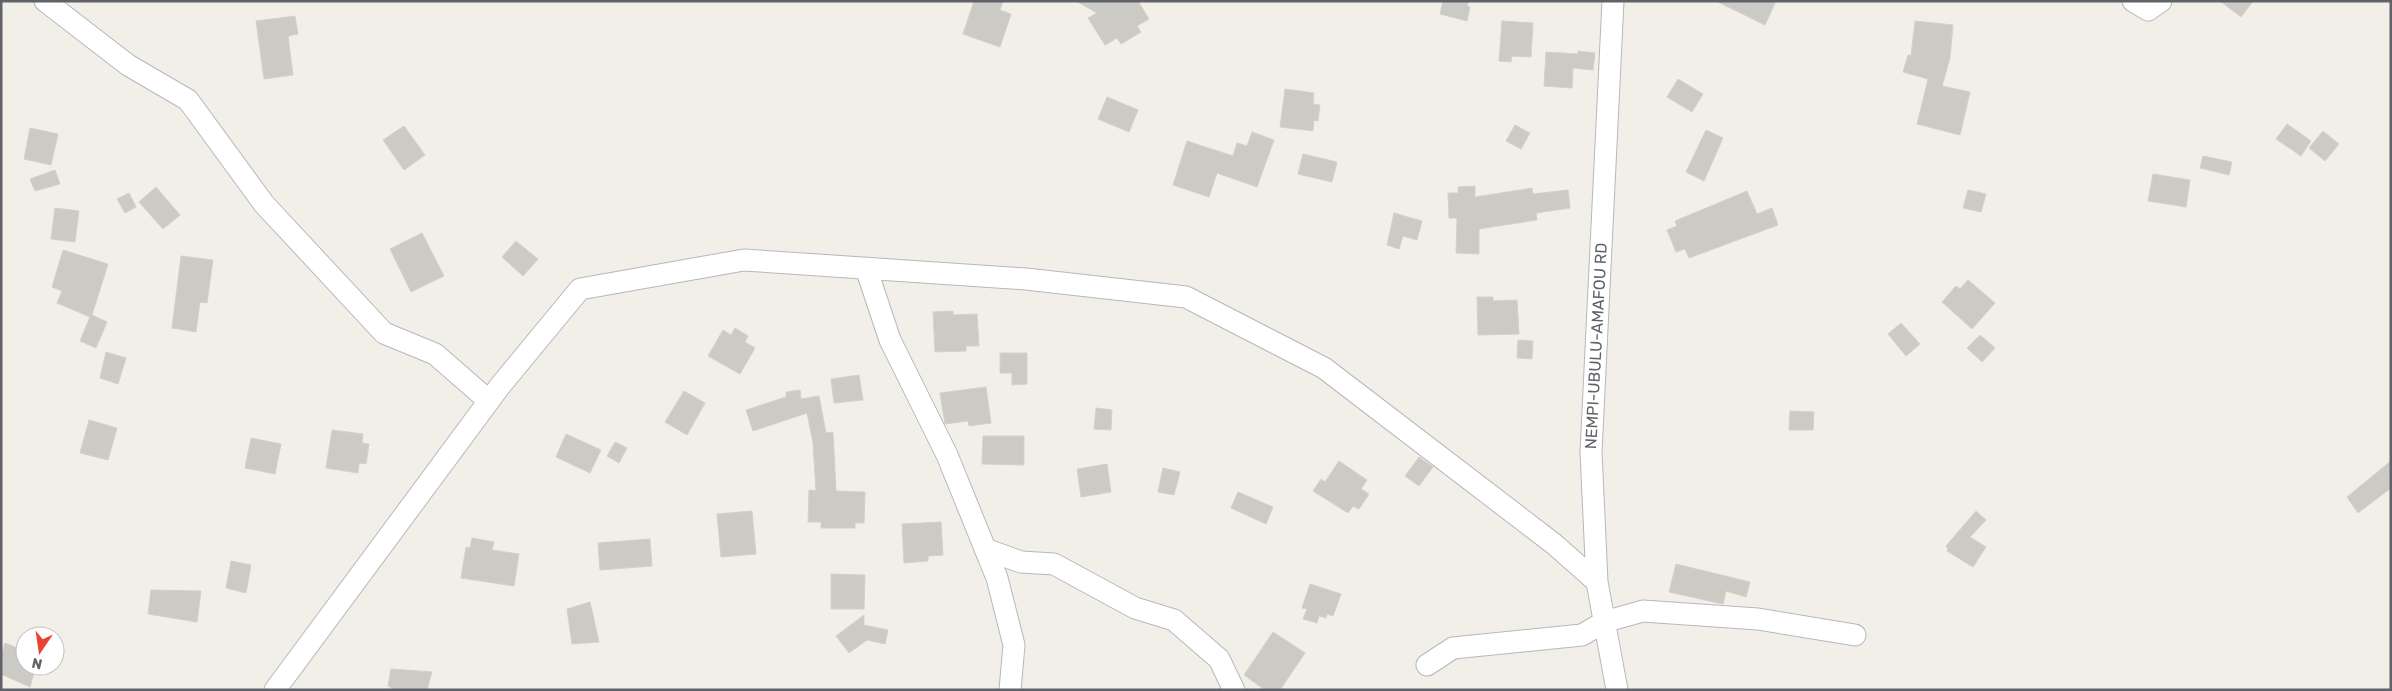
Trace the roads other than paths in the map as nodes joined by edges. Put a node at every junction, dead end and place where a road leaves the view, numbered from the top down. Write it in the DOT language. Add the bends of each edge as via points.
graph roads {
  1 [pos="44,1"];
  2 [pos="1596,1"];
  3 [pos="2133,1"];
  4 [pos="2161,1"];
  5 [pos="1613,9"];
  6 [pos="866,268"];
  7 [pos="489,402"];
  8 [pos="985,549"];
  9 [pos="1597,582"];
  10 [pos="1604,622"];
  11 [pos="1855,635"];
  12 [pos="1426,665"];
  13 [pos="275,690"];
  14 [pos="1010,690"];
  15 [pos="1234,690"];
  16 [pos="1617,690"];
  1 -- 7 [label="street" via="128,65 188,100 264,204 384,333 435,354"];
  2 -- 5 [label="street"];
  3 -- 4 [label="street" via="2148,10"];
  5 -- 9 [label="street, NEMPI-UBULU-AMAFOU RD" via="1591,452"];
  6 -- 7 [label="street" via="744,260 580,289"];
  6 -- 8 [label="street" via="890,340 947,455"];
  6 -- 9 [label="street" via="1026,278 1186,296 1324,368 1554,544"];
  7 -- 13 [label="street"];
  8 -- 14 [label="street" via="997,578 1014,645"];
  8 -- 15 [label="street" via="1021,562 1054,564 1135,608 1174,620 1218,659"];
  9 -- 10 [label="street, NEMPI-UBULU-AMAFOU RD"];
  10 -- 11 [label="street" via="1643,611 1758,619"];
  10 -- 12 [label="street" via="1582,635 1453,648"];
  10 -- 16 [label="street, NEMPI-UBULU-AMAFOU RD"];
}
